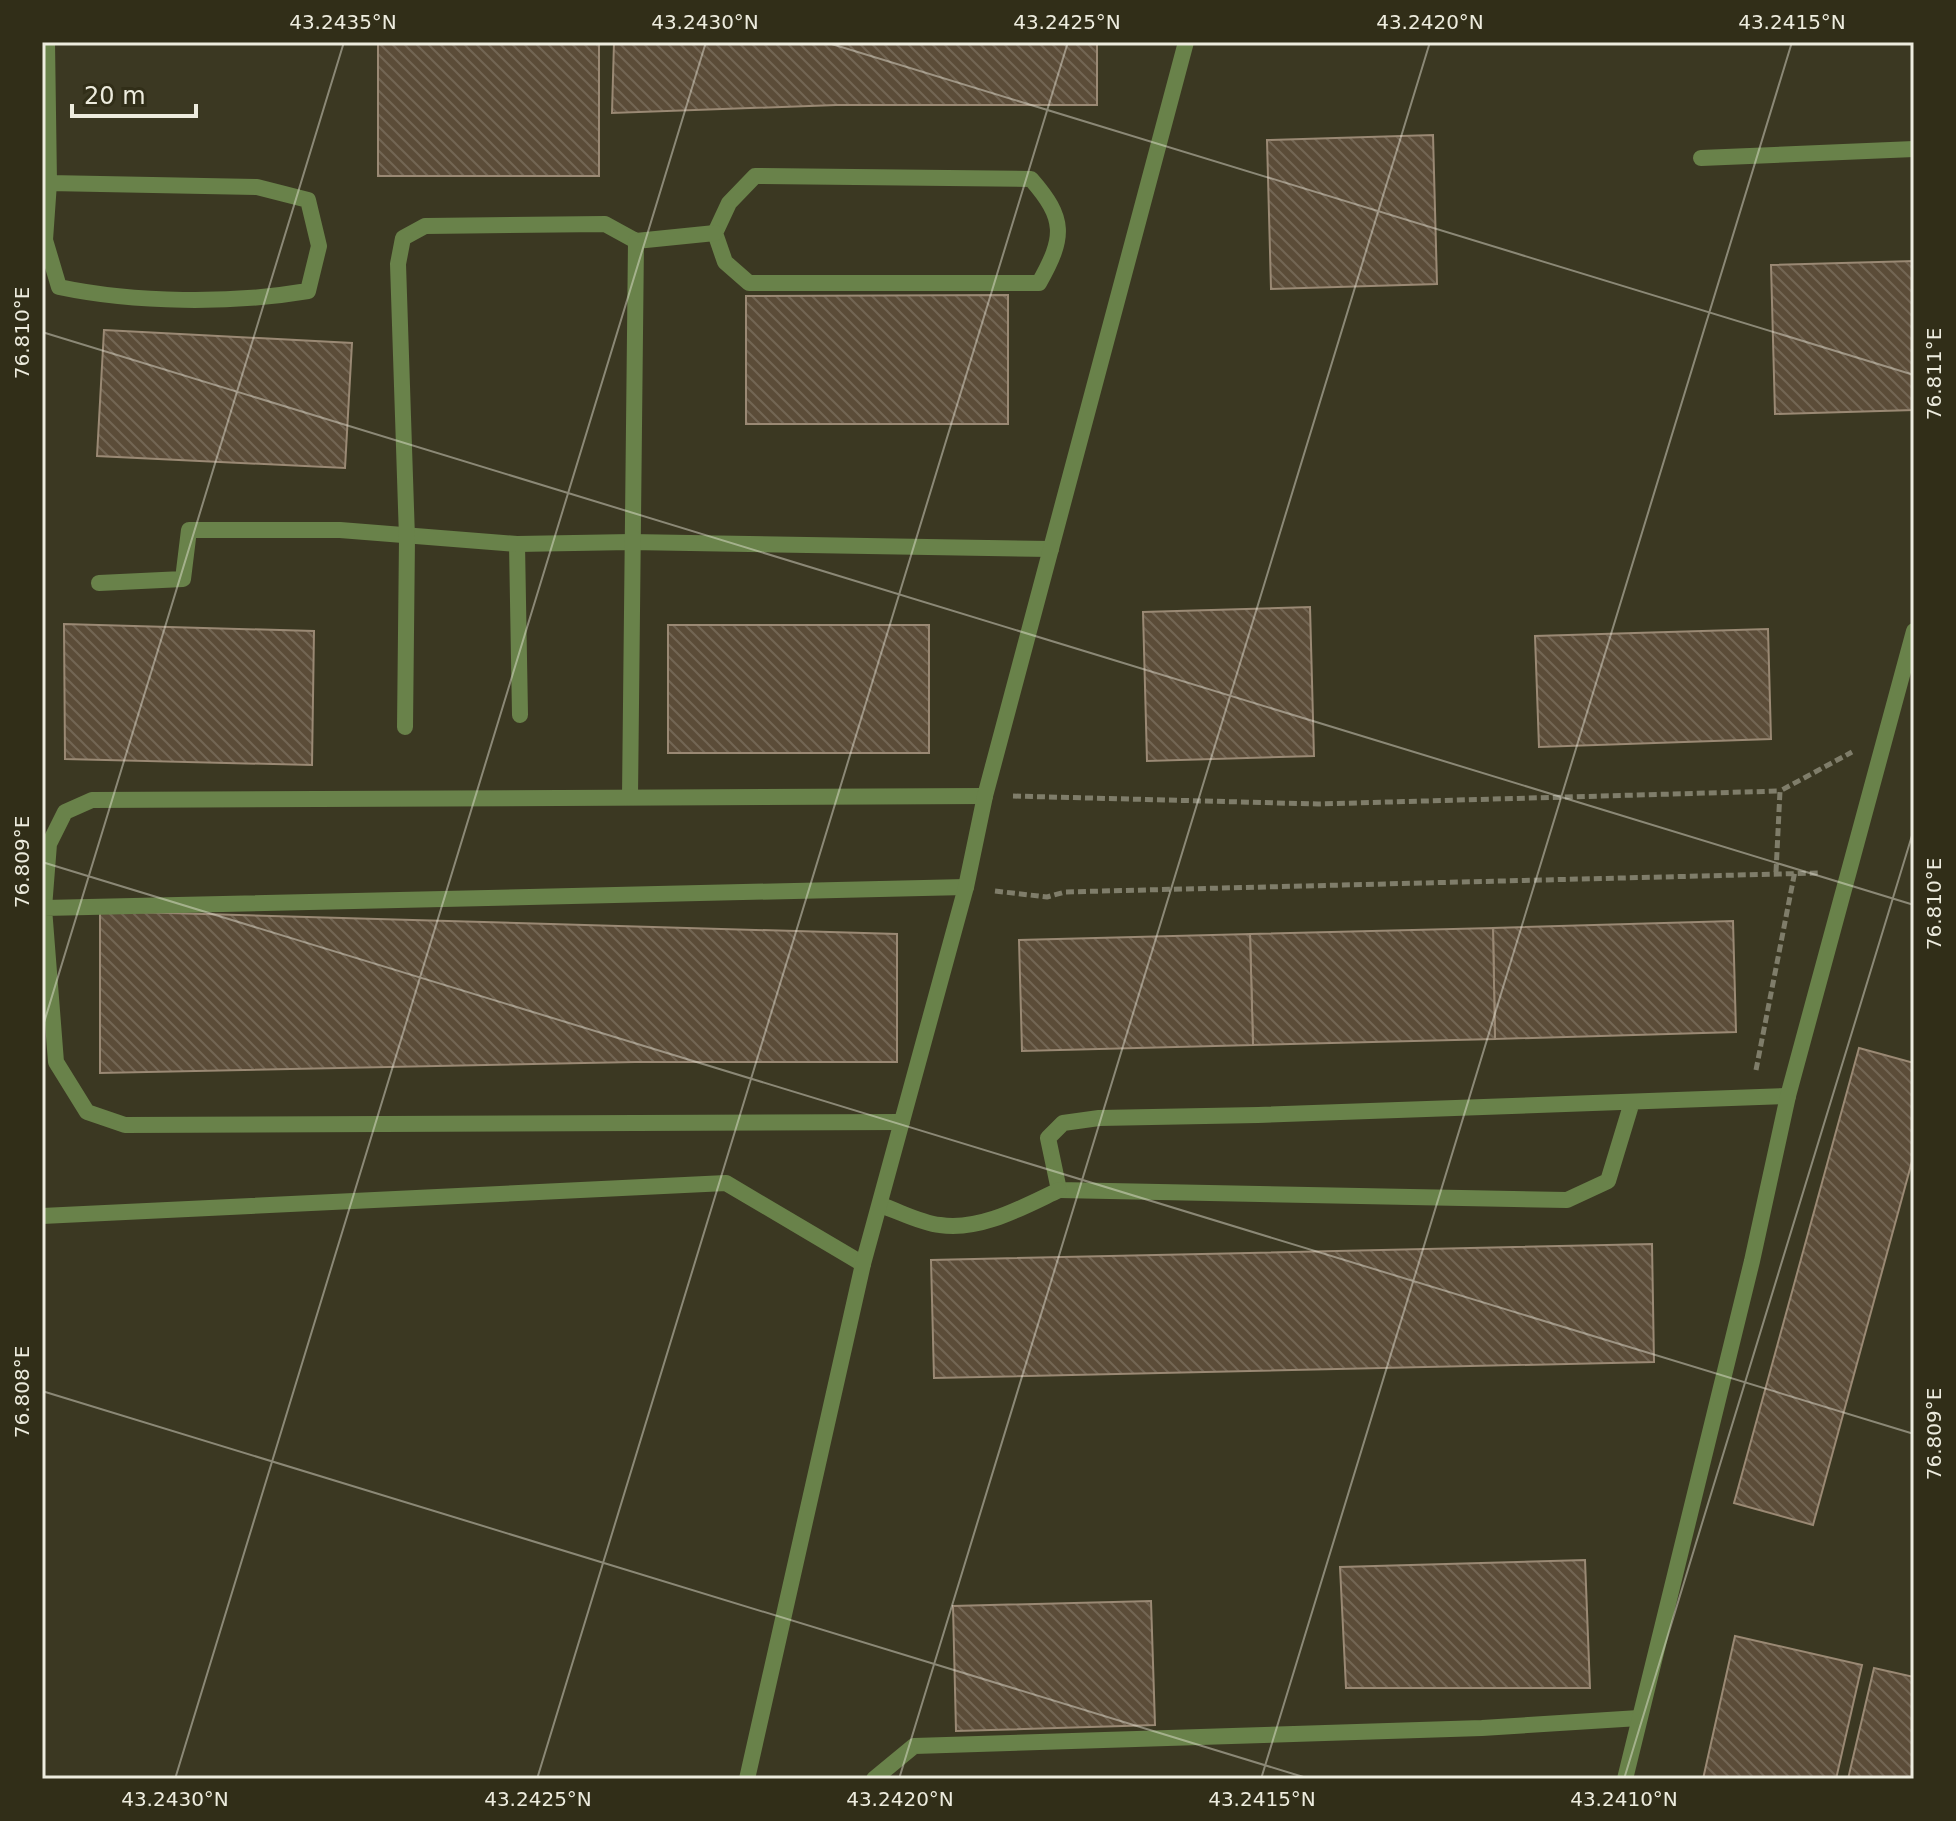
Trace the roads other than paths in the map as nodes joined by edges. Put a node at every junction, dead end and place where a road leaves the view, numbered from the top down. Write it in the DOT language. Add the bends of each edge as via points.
graph roads {
  1 [pos="47,42"];
  2 [pos="1186,42"];
  3 [pos="1914,149"];
  4 [pos="1701,158"];
  5 [pos="49,183"];
  6 [pos="715,233"];
  7 [pos="636,241"];
  8 [pos="407,538"];
  9 [pos="631,542"];
  10 [pos="517,544"];
  11 [pos="1051,549"];
  12 [pos="99,583"];
  13 [pos="1914,631"];
  14 [pos="520,715"];
  15 [pos="405,727"];
  16 [pos="985,796"];
  17 [pos="630,797"];
  18 [pos="966,887"];
  19 [pos="44,908"];
  20 [pos="1788,1096"];
  21 [pos="1632,1102"];
  22 [pos="902,1122"];
  23 [pos="1059,1190"];
  24 [pos="880,1205"];
  25 [pos="42,1216"];
  26 [pos="863,1264"];
  27 [pos="1639,1718"];
  28 [pos="747,1779"];
  29 [pos="874,1779"];
  30 [pos="1625,1779"];
  1 -- 5 [label="lane"];
  2 -- 11 [label="lane"];
  3 -- 4 [label="lane"];
  5 -- 5 [label="lane" via="45,240 59,287 100,295 248,298 308,291 319,246 308,200 257,187"];
  6 -- 6 [label="lane" via="729,203 755,176 1031,179 1055,207 1058,249 1039,283 749,283 725,262"];
  6 -- 7 [label="lane"];
  7 -- 8 [label="lane" via="605,224 425,226 403,238 398,264"];
  7 -- 9 [label="lane"];
  8 -- 10 [label="lane"];
  8 -- 12 [label="lane" via="340,530 189,530 183,579"];
  8 -- 15 [label="lane"];
  9 -- 10 [label="lane"];
  9 -- 11 [label="lane"];
  9 -- 17 [label="lane"];
  10 -- 14 [label="lane"];
  11 -- 16 [label="lane"];
  13 -- 20 [label="lane"];
  16 -- 17 [label="lane"];
  16 -- 18 [label="lane"];
  17 -- 19 [label="lane" via="92,800 65,812 49,844"];
  18 -- 19 [label="lane"];
  18 -- 22 [label="lane"];
  19 -- 22 [label="lane" via="56,1062 87,1112 125,1125"];
  20 -- 21 [label="lane"];
  20 -- 27 [label="lane"];
  21 -- 23 [label="lane" via="1608,1181 1567,1200"];
  21 -- 23 [label="lane" via="1063,1123 1048,1138"];
  22 -- 24 [label="lane"];
  23 -- 24 [label="lane" via="977,1223 940,1225"];
  24 -- 26 [label="lane"];
  25 -- 26 [label="lane" via="726,1183"];
  26 -- 28 [label="lane"];
  27 -- 29 [label="lane" via="914,1746"];
  27 -- 30 [label="lane"];
}
